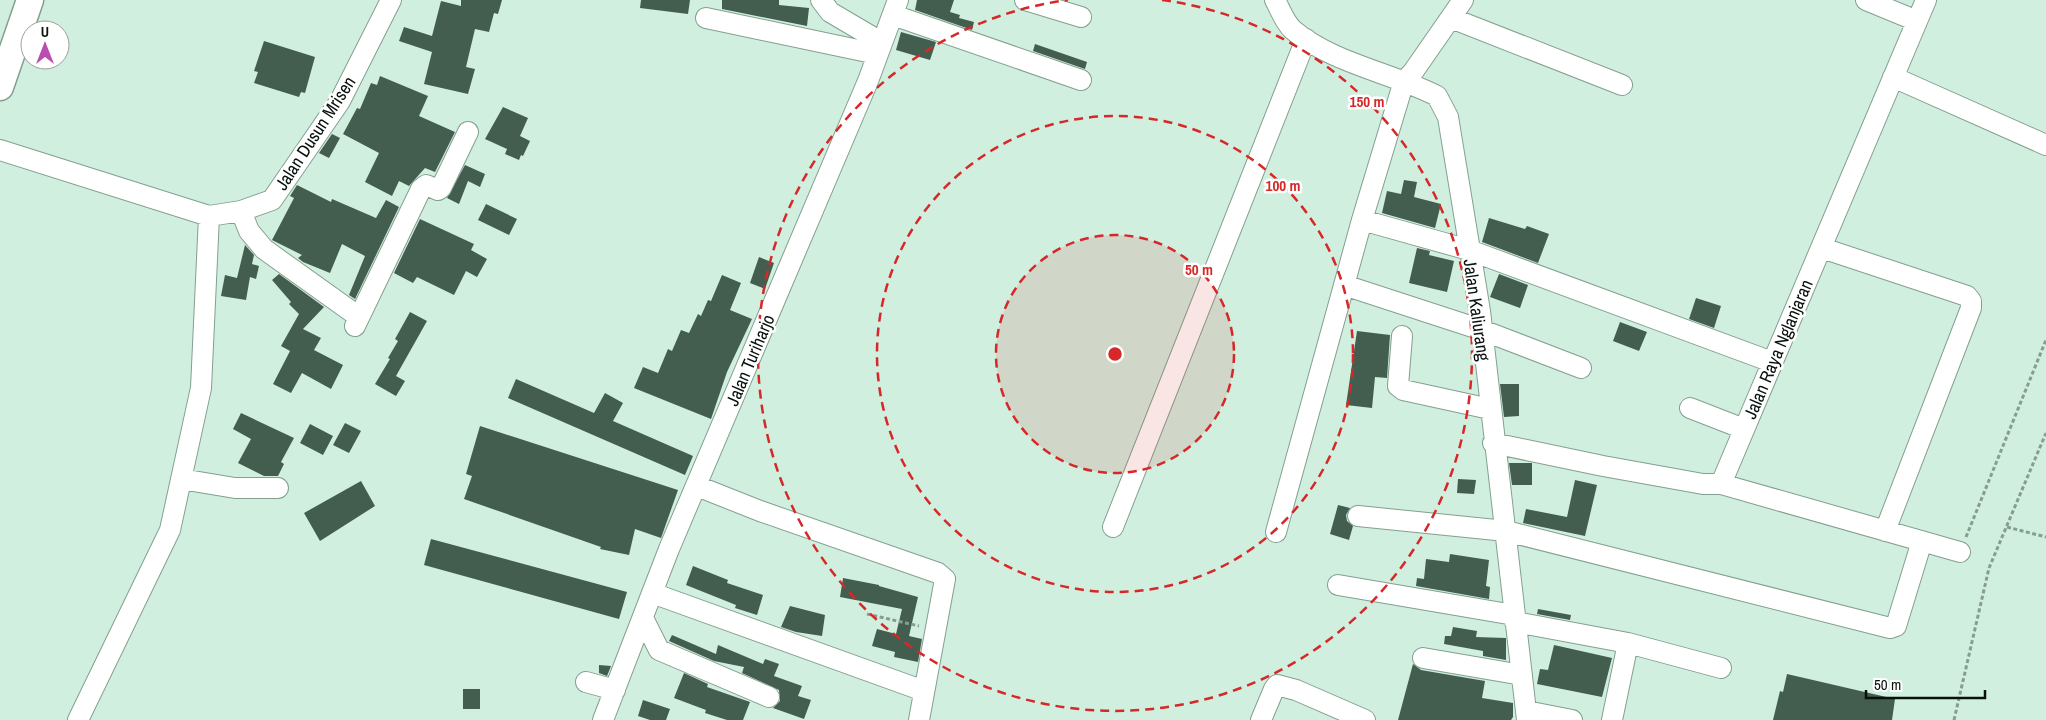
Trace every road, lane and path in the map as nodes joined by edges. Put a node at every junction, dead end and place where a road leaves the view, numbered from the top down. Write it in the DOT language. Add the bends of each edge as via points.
graph roads {
  1 [pos="30,0"];
  2 [pos="391,0"];
  3 [pos="821,0"];
  4 [pos="1025,0"];
  5 [pos="1275,0"];
  6 [pos="1463,0"];
  7 [pos="1866,0"];
  8 [pos="1926,0"];
  9 [pos="895,7"];
  10 [pos="1081,17"];
  11 [pos="706,18"];
  12 [pos="1451,18"];
  13 [pos="1917,21"];
  14 [pos="1306,39"];
  15 [pos="879,48"];
  16 [pos="1893,77"];
  17 [pos="1081,80"];
  18 [pos="1404,81"];
  19 [pos="1622,85"];
  20 [pos="0,87"];
  21 [pos="468,132"];
  22 [pos="2046,145"];
  23 [pos="0,150"];
  24 [pos="241,211"];
  25 [pos="209,216"];
  26 [pos="1362,220"];
  27 [pos="1822,248"];
  28 [pos="1469,250"];
  29 [pos="1344,285"];
  30 [pos="1482,330"];
  31 [pos="1402,336"];
  32 [pos="2046,340"];
  33 [pos="1772,362"];
  34 [pos="1581,368"];
  35 [pos="1690,408"];
  36 [pos="1490,409"];
  37 [pos="1744,429"];
  38 [pos="2046,433"];
  39 [pos="1493,443"];
  40 [pos="190,481"];
  41 [pos="1721,484"];
  42 [pos="697,486"];
  43 [pos="278,488"];
  44 [pos="1358,516"];
  45 [pos="1113,527"];
  46 [pos="2008,527"];
  47 [pos="1506,531"];
  48 [pos="1885,531"];
  49 [pos="1276,532"];
  50 [pos="2046,537"];
  51 [pos="1922,541"];
  52 [pos="1960,552"];
  53 [pos="1338,586"];
  54 [pos="652,593"];
  55 [pos="867,614"];
  56 [pos="642,618"];
  57 [pos="1515,619"];
  58 [pos="937,630"];
  59 [pos="1628,643"];
  60 [pos="1423,658"];
  61 [pos="1721,668"];
  62 [pos="1522,675"];
  63 [pos="586,682"];
  64 [pos="615,690"];
  65 [pos="924,691"];
  66 [pos="769,697"];
  67 [pos="1526,715"];
  68 [pos="78,720"];
  69 [pos="603,720"];
  70 [pos="919,720"];
  71 [pos="1261,720"];
  72 [pos="1366,720"];
  73 [pos="1572,720"];
  74 [pos="1612,720"];
  75 [pos="1954,720"];
  1 -- 20 [label="main road"];
  2 -- 24 [label="street, Jalan Dusun Mrisen" via="340,101 272,200"];
  3 -- 15 [label="street" via="830,12"];
  4 -- 10 [label="street"];
  5 -- 14 [label="street, Jalan Kaliurang" via="1292,29"];
  6 -- 12 [label="street"];
  7 -- 13 [label="street"];
  8 -- 13 [label="street, Jalan Raya Nglanjaran"];
  9 -- 15 [label="street, Jalan Turiharjo"];
  9 -- 17 [label="street"];
  11 -- 15 [label="street"];
  12 -- 18 [label="street"];
  12 -- 19 [label="street"];
  13 -- 16 [label="street, Jalan Raya Nglanjaran"];
  14 -- 18 [label="street, Jalan Kaliurang" via="1346,60"];
  14 -- 45 [label="street"];
  15 -- 42 [label="street, Jalan Turiharjo" via="868,81"];
  16 -- 22 [label="street"];
  16 -- 27 [label="street, Jalan Raya Nglanjaran"];
  18 -- 26 [label="street"];
  18 -- 28 [label="street, Jalan Kaliurang" via="1437,96 1446,112"];
  21 -- 24 [label="street" via="441,188 438,190 426,185 421,189 357,321 264,248 249,231"];
  23 -- 25 [label="street, Jalan Dusun Mrisen"];
  24 -- 25 [label="street, Jalan Dusun Mrisen"];
  25 -- 40 [label="street" via="201,388"];
  26 -- 28 [label="street"];
  26 -- 29 [label="street"];
  27 -- 33 [label="street, Jalan Raya Nglanjaran"];
  27 -- 48 [label="street" via="1966,296 1971,301"];
  28 -- 30 [label="street, Jalan Kaliurang"];
  28 -- 33 [label="street"];
  29 -- 30 [label="street"];
  29 -- 49 [label="street"];
  30 -- 34 [label="street"];
  30 -- 36 [label="street, Jalan Kaliurang"];
  31 -- 36 [label="street" via="1398,386 1403,390"];
  32 -- 52 [label="path"];
  33 -- 37 [label="street, Jalan Raya Nglanjaran"];
  35 -- 37 [label="street"];
  36 -- 39 [label="street, Jalan Kaliurang"];
  37 -- 41 [label="street, Jalan Raya Nglanjaran"];
  38 -- 46 [label="path"];
  39 -- 41 [label="street" via="1703,484"];
  39 -- 47 [label="street, Jalan Kaliurang"];
  40 -- 43 [label="street" via="235,488"];
  40 -- 68 [label="street" via="170,530"];
  41 -- 48 [label="street"];
  42 -- 54 [label="street, Jalan Turiharjo"];
  42 -- 58 [label="street" via="760,512 938,573 946,581"];
  44 -- 47 [label="street"];
  46 -- 50 [label="path"];
  46 -- 75 [label="path" via="1989,568"];
  47 -- 51 [label="street" via="1890,628 1896,626"];
  47 -- 57 [label="street, Jalan Kaliurang"];
  48 -- 51 [label="street"];
  51 -- 52 [label="street"];
  53 -- 57 [label="street"];
  54 -- 56 [label="street, Jalan Turiharjo"];
  54 -- 65 [label="street"];
  55 -- 58 [label="path"];
  56 -- 64 [label="street, Jalan Turiharjo"];
  56 -- 66 [label="street" via="659,650"];
  57 -- 59 [label="street"];
  57 -- 62 [label="street, Jalan Kaliurang"];
  58 -- 65 [label="street"];
  59 -- 61 [label="street"];
  59 -- 74 [label="street"];
  60 -- 62 [label="street"];
  62 -- 67 [label="street, Jalan Kaliurang"];
  63 -- 64 [label="street"];
  64 -- 69 [label="street, Jalan Turiharjo"];
  65 -- 70 [label="street"];
  67 -- 73 [label="street"];
  71 -- 72 [label="street" via="1278,685"];
}
